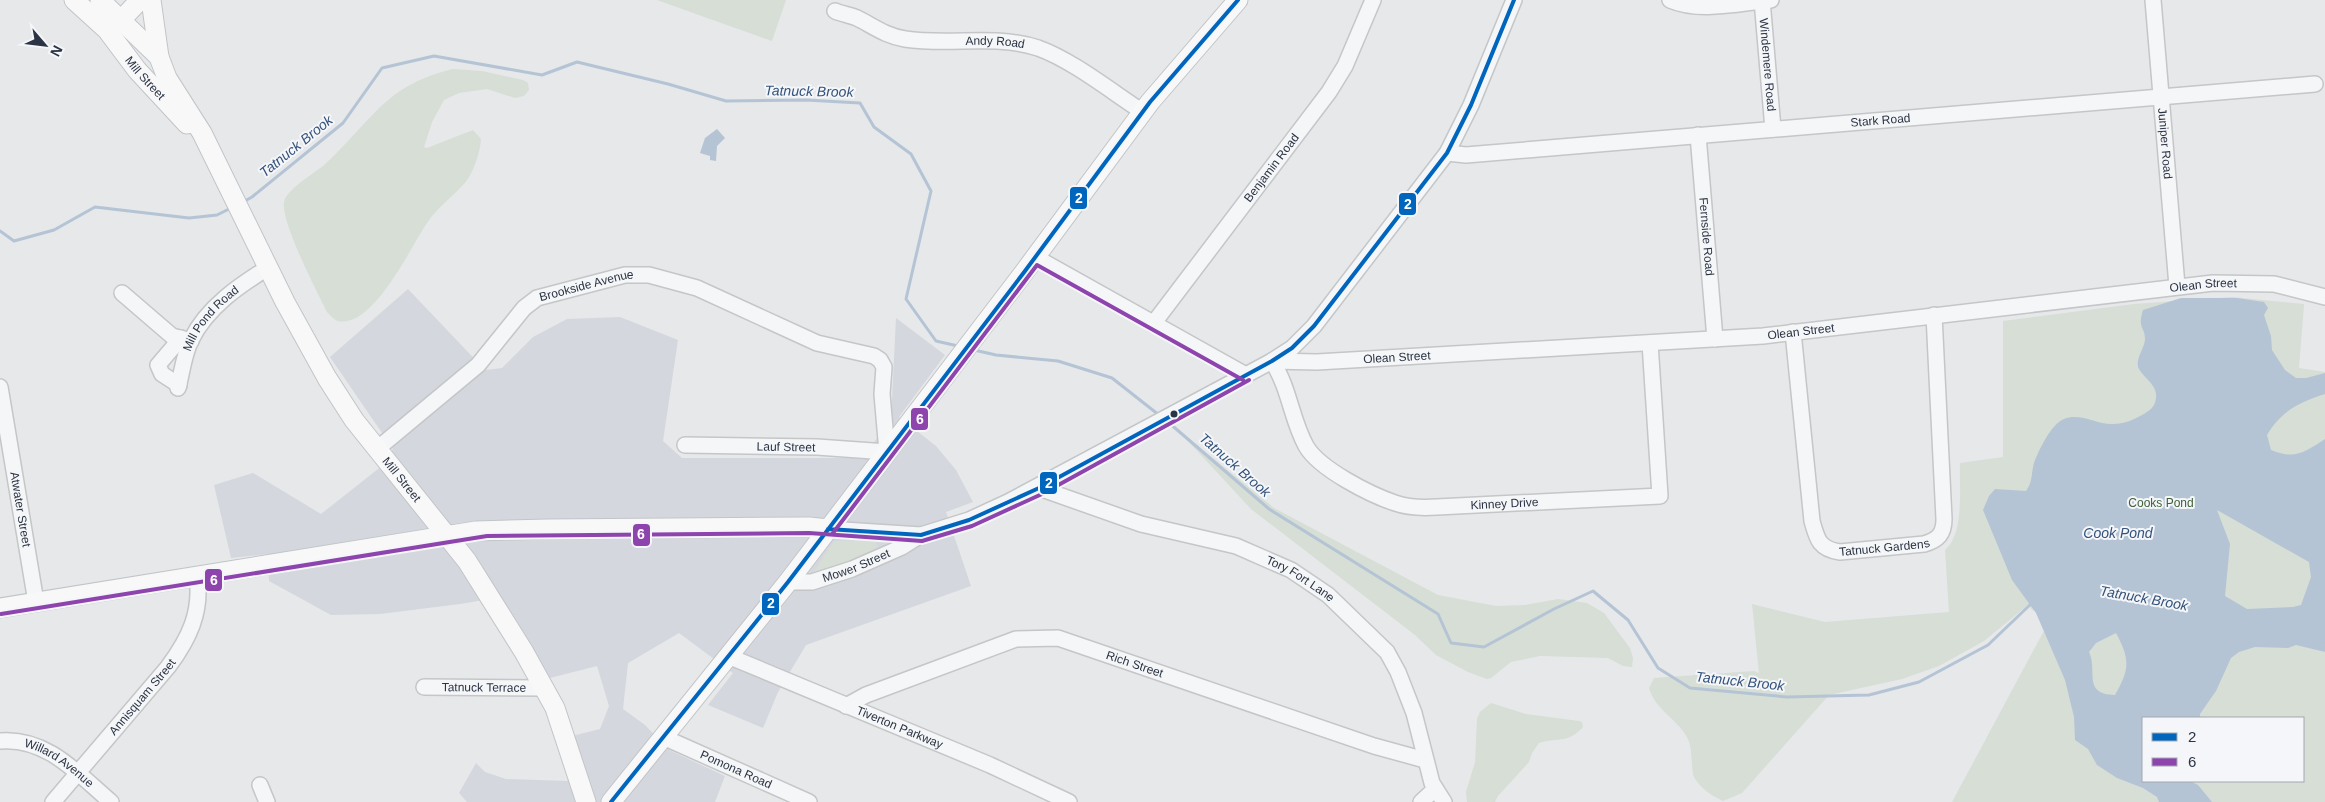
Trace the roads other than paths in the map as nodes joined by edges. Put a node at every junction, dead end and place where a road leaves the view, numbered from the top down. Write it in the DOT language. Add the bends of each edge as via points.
graph roads {
  1 [pos="74,0"];
  2 [pos="140,0"];
  3 [pos="151,0"];
  4 [pos="1238,0"];
  5 [pos="1373,0"];
  6 [pos="1514,0"];
  7 [pos="1670,0"];
  8 [pos="1765,0"];
  9 [pos="2153,0"];
  10 [pos="835,11"];
  11 [pos="112,12"];
  12 [pos="159,57"];
  13 [pos="2315,84"];
  14 [pos="2161,97"];
  15 [pos="1143,112"];
  16 [pos="1773,129"];
  17 [pos="1698,135"];
  18 [pos="1446,153"];
  19 [pos="215,157"];
  20 [pos="1035,258"];
  21 [pos="269,267"];
  22 [pos="2177,286"];
  23 [pos="122,293"];
  24 [pos="2325,297"];
  25 [pos="1934,315"];
  26 [pos="1153,324"];
  27 [pos="1793,332"];
  28 [pos="1715,339"];
  29 [pos="186,340"];
  30 [pos="1650,343"];
  31 [pos="1272,361"];
  32 [pos="1246,376"];
  33 [pos="0,387"];
  34 [pos="685,445"];
  35 [pos="377,449"];
  36 [pos="5,451"];
  37 [pos="887,452"];
  38 [pos="1039,488"];
  39 [pos="828,529"];
  40 [pos="921,535"];
  41 [pos="446,536"];
  42 [pos="197,577"];
  43 [pos="788,582"];
  44 [pos="36,602"];
  45 [pos="0,608"];
  46 [pos="728,656"];
  47 [pos="424,687"];
  48 [pos="544,688"];
  49 [pos="846,706"];
  50 [pos="663,737"];
  51 [pos="0,741"];
  52 [pos="1425,760"];
  53 [pos="78,772"];
  54 [pos="260,785"];
  55 [pos="1435,789"];
  56 [pos="53,802"];
  57 [pos="111,802"];
  58 [pos="267,802"];
  59 [pos="586,802"];
  60 [pos="611,802"];
  61 [pos="809,802"];
  62 [pos="1069,802"];
  63 [pos="1421,802"];
  64 [pos="1444,802"];
  1 -- 11 [label="main road, Mill Street"];
  2 -- 11 [label="main road"];
  3 -- 12 [label="main road"];
  4 -- 15 [label="main road"];
  5 -- 26 [label="street, Benjamin Road" via="1345,66 1328,92"];
  6 -- 18 [label="street, Mower Street" via="1469,110"];
  7 -- 8 [label="street" via="1699,6"];
  8 -- 16 [label="street, Windemere Road"];
  9 -- 14 [label="street, Juniper Road"];
  10 -- 15 [label="street, Andy Road" via="885,35 906,40 1004,40 1040,49"];
  11 -- 12 [label="main road, Mill Street"];
  11 -- 19 [label="main road, Mill Street" via="137,70"];
  12 -- 19 [label="main road, Mill Street" via="167,78"];
  13 -- 14 [label="street, Stark Road"];
  14 -- 16 [label="street, Stark Road"];
  14 -- 22 [label="street, Juniper Road"];
  15 -- 20 [label="main road"];
  16 -- 17 [label="street, Stark Road"];
  17 -- 18 [label="street, Stark Road" via="1466,155"];
  17 -- 28 [label="street, Fernside Road"];
  18 -- 31 [label="street, Mower Street" via="1320,319 1299,341"];
  19 -- 21 [label="main road, Mill Street"];
  20 -- 26 [label="street"];
  20 -- 37 [label="main road"];
  21 -- 29 [label="street, Mill Pond Road" via="247,280 217,306"];
  21 -- 35 [label="main road, Mill Street" via="322,370"];
  22 -- 24 [label="street, Olean Street" via="2262,282"];
  22 -- 25 [label="street, Olean Street"];
  23 -- 29 [label="street" via="172,336"];
  25 -- 27 [label="street, Olean Street"];
  25 -- 27 [label="street, Tatnuck Gardens" via="1944,519 1941,535 1924,544 1840,552 1828,550 1819,540 1812,521"];
  26 -- 32 [label="street"];
  27 -- 28 [label="street, Olean Street"];
  28 -- 30 [label="street, Olean Street"];
  29 -- 29 [label="street, Mill Pond Road" via="158,365 162,374 179,386"];
  30 -- 31 [label="street, Olean Street"];
  30 -- 31 [label="street, Kinney Drive" via="1660,496 1437,507 1415,507 1389,500 1339,475 1314,456 1301,437 1283,378"];
  31 -- 32 [label="street, Mower Street"];
  32 -- 38 [label="street, Mower Street"];
  33 -- 36 [label="street, Atwater Street"];
  34 -- 37 [label="street, Lauf Street"];
  35 -- 37 [label="street, Brookside Avenue" via="478,365 524,308 537,298 625,275 649,275 697,288 814,342 880,360 884,367 882,394"];
  35 -- 41 [label="main road, Mill Street"];
  36 -- 44 [label="street, Atwater Street"];
  37 -- 39 [label="main road"];
  38 -- 40 [label="street, Mower Street" via="969,520"];
  38 -- 52 [label="street, Tory Fort Lane" via="1141,524 1236,546 1310,582 1359,623 1387,652 1408,693"];
  39 -- 40 [label="street, Mower Street"];
  39 -- 41 [label="main road" via="521,529"];
  39 -- 43 [label="main road"];
  40 -- 43 [label="street, Mower Street" via="902,547 852,568 812,582"];
  41 -- 42 [label="main road"];
  41 -- 48 [label="main road, Mill Street" via="467,561"];
  42 -- 44 [label="main road"];
  42 -- 53 [label="street, Annisquam Street" via="198,611 182,646 168,667"];
  43 -- 46 [label="main road"];
  44 -- 45 [label="main road"];
  46 -- 49 [label="street, Tiverton Parkway"];
  46 -- 50 [label="main road"];
  47 -- 48 [label="street, Tatnuck Terrace"];
  48 -- 59 [label="main road, Mill Street" via="555,708"];
  49 -- 52 [label="street, Rich Street" via="866,695 1016,639 1058,638 1374,746"];
  49 -- 62 [label="street, Tiverton Parkway" via="990,765"];
  50 -- 60 [label="main road"];
  50 -- 61 [label="street, Pomona Road"];
  51 -- 53 [label="street, Willard Avenue" via="24,741 39,746"];
  52 -- 55 [label="street, Tory Fort Lane"];
  53 -- 56 [label="street, Annisquam Street"];
  53 -- 57 [label="street, Willard Avenue"];
  54 -- 58 [label="street"];
  55 -- 63 [label="street"];
  55 -- 64 [label="street, Tory Fort Lane"];
}
